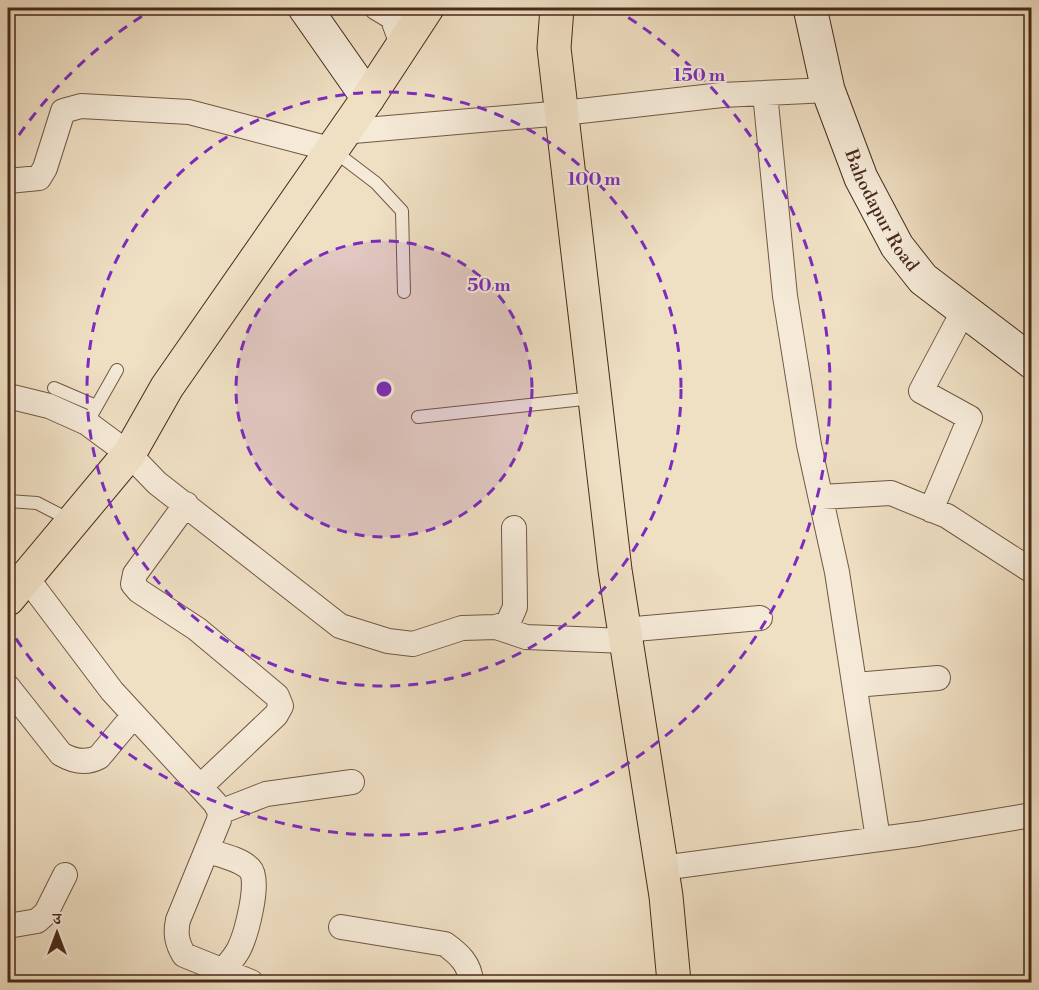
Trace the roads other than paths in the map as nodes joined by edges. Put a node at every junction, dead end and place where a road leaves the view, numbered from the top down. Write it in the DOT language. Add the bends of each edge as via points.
graph roads {
  1 [pos="305,8"];
  2 [pos="377,8"];
  3 [pos="427,8"];
  4 [pos="557,8"];
  5 [pos="810,8"];
  6 [pos="402,44"];
  7 [pos="828,90"];
  8 [pos="765,93"];
  9 [pos="368,98"];
  10 [pos="563,113"];
  11 [pos="336,140"];
  12 [pos="8,181"];
  13 [pos="404,292"];
  14 [pos="964,310"];
  15 [pos="1032,362"];
  16 [pos="117,370"];
  17 [pos="54,388"];
  18 [pos="8,396"];
  19 [pos="595,398"];
  20 [pos="91,414"];
  21 [pos="418,417"];
  22 [pos="129,454"];
  23 [pos="821,496"];
  24 [pos="8,501"];
  25 [pos="186,504"];
  26 [pos="931,510"];
  27 [pos="71,521"];
  28 [pos="514,528"];
  29 [pos="1032,571"];
  30 [pos="16,588"];
  31 [pos="760,618"];
  32 [pos="496,627"];
  33 [pos="625,636"];
  34 [pos="939,678"];
  35 [pos="855,685"];
  36 [pos="8,687"];
  37 [pos="134,715"];
  38 [pos="352,782"];
  39 [pos="201,786"];
  40 [pos="220,812"];
  41 [pos="1032,815"];
  42 [pos="878,840"];
  43 [pos="208,851"];
  44 [pos="662,868"];
  45 [pos="65,875"];
  46 [pos="341,927"];
  47 [pos="9,928"];
  48 [pos="218,976"];
  49 [pos="251,982"];
  50 [pos="471,982"];
  51 [pos="674,982"];
  1 -- 9 [label="main road"];
  2 -- 6 [label="street" via="392,17"];
  3 -- 6 [label="main road"];
  4 -- 10 [label="main road" via="554,48"];
  5 -- 7 [label="main road, Bahodapur Road"];
  6 -- 9 [label="main road"];
  7 -- 8 [label="street"];
  7 -- 14 [label="main road, Bahodapur Road" via="861,178 897,246 923,279"];
  8 -- 10 [label="street"];
  8 -- 23 [label="street" via="785,296"];
  9 -- 11 [label="main road"];
  10 -- 11 [label="street"];
  10 -- 19 [label="main road"];
  11 -- 12 [label="street" via="189,112 81,106 63,111 39,178"];
  11 -- 13 [label="lane" via="402,211"];
  11 -- 22 [label="main road" via="167,387"];
  14 -- 15 [label="main road, Bahodapur Road"];
  14 -- 26 [label="street" via="921,391 970,418"];
  16 -- 20 [label="lane"];
  17 -- 20 [label="lane"];
  18 -- 20 [label="street"];
  19 -- 21 [label="lane"];
  19 -- 33 [label="main road"];
  20 -- 22 [label="street"];
  22 -- 25 [label="street" via="157,483"];
  22 -- 27 [label="main road"];
  23 -- 26 [label="street" via="891,493"];
  23 -- 35 [label="street"];
  24 -- 27 [label="lane" via="37,503"];
  25 -- 32 [label="street" via="340,626 360,634 413,644 462,628"];
  25 -- 39 [label="street" via="135,574 134,584 197,629 277,696 281,706"];
  26 -- 29 [label="street" via="947,516"];
  27 -- 30 [label="main road"];
  28 -- 32 [label="street" via="515,607 508,623"];
  30 -- 37 [label="street"];
  31 -- 33 [label="street"];
  32 -- 33 [label="street" via="526,637"];
  33 -- 44 [label="main road"];
  34 -- 35 [label="street"];
  35 -- 42 [label="street"];
  36 -- 37 [label="street" via="61,754 72,760 91,761 99,757"];
  37 -- 39 [label="street"];
  38 -- 40 [label="street" via="266,794"];
  39 -- 40 [label="street"];
  40 -- 43 [label="street"];
  41 -- 42 [label="street"];
  42 -- 44 [label="street"];
  43 -- 48 [label="street" via="176,932 184,955"];
  43 -- 48 [label="street" via="244,864 252,870 255,881 238,951"];
  44 -- 51 [label="main road"];
  45 -- 47 [label="street" via="46,913 37,921"];
  46 -- 50 [label="street" via="445,944 466,963"];
  48 -- 49 [label="street"];
}
